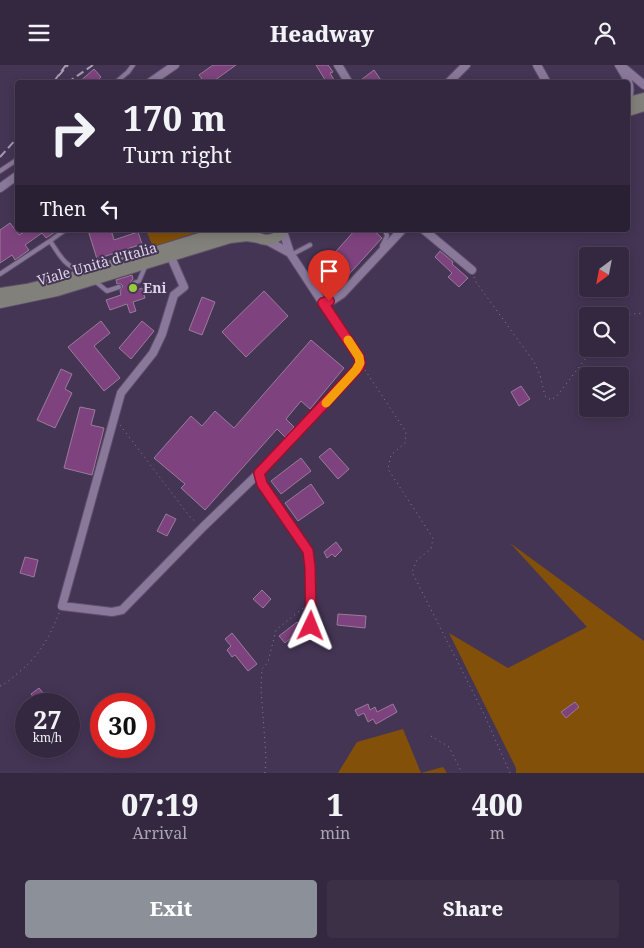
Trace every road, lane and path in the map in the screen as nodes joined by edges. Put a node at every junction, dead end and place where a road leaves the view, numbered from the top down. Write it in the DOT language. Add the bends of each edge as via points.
graph roads {
  1 [pos="133,65"];
  2 [pos="175,65"];
  3 [pos="339,65"];
  4 [pos="466,65"];
  5 [pos="536,65"];
  6 [pos="620,65"];
  7 [pos="119,80"];
  8 [pos="153,80"];
  9 [pos="347,80"];
  10 [pos="451,80"];
  11 [pos="545,80"];
  12 [pos="628,80"];
  13 [pos="644,85"];
  14 [pos="644,98"];
  15 [pos="630,102"];
  16 [pos="644,106"];
  17 [pos="630,110"];
  18 [pos="15,161"];
  19 [pos="0,171"];
  20 [pos="15,177"];
  21 [pos="0,188"];
  22 [pos="62,232"];
  23 [pos="219,232"];
  24 [pos="253,232"];
  25 [pos="282,232"];
  26 [pos="283,232"];
  27 [pos="386,232"];
  28 [pos="400,232"];
  29 [pos="426,232"];
  30 [pos="262,239"];
  31 [pos="50,241"];
  32 [pos="310,245"];
  33 [pos="383,250"];
  34 [pos="290,254"];
  35 [pos="170,257"];
  36 [pos="146,264"];
  37 [pos="108,266"];
  38 [pos="472,269"];
  39 [pos="0,274"];
  40 [pos="94,280"];
  41 [pos="134,283"];
  42 [pos="119,287"];
  43 [pos="0,293"];
  44 [pos="0,303"];
  45 [pos="323,303"];
  46 [pos="644,313"];
  47 [pos="629,314"];
  48 [pos="587,357"];
  49 [pos="360,363"];
  50 [pos="114,418"];
  51 [pos="259,473"];
  52 [pos="203,527"];
  53 [pos="312,601"];
  54 [pos="62,606"];
  55 [pos="311,626"];
  56 [pos="0,686"];
  57 [pos="431,736"];
  58 [pos="265,773"];
  59 [pos="462,773"];
  60 [pos="510,773"];
  1 -- 7 [label="lane"];
  2 -- 8 [label="street"];
  3 -- 9 [label="street"];
  4 -- 10 [label="street"];
  5 -- 11 [label="street"];
  6 -- 12 [label="street"];
  6 -- 13 [label="street"];
  14 -- 15 [label="main road"];
  16 -- 17 [label="main road"];
  18 -- 19 [label="lane"];
  20 -- 21 [label="street"];
  22 -- 31 [label="lane"];
  23 -- 37 [label="main road, Viale Unità d'Italia"];
  24 -- 30 [label="main road"];
  25 -- 30 [label="main road, Viale Unità d'Italia" via="276,238"];
  26 -- 34 [label="street"];
  27 -- 33 [label="lane"];
  28 -- 33 [label="street"];
  29 -- 38 [label="street"];
  30 -- 34 [label="street"];
  30 -- 35 [label="main road, Viale Unità d'Italia" via="236,237"];
  31 -- 37 [label="lane" via="68,265 75,269 98,263"];
  31 -- 39 [label="lane"];
  32 -- 34 [label="lane"];
  33 -- 45 [label="street" via="342,294"];
  34 -- 45 [label="street"];
  35 -- 36 [label="main road, Viale Unità d'Italia"];
  35 -- 50 [label="street" via="184,287 174,295 153,353 121,393"];
  36 -- 40 [label="main road, Viale Unità d'Italia"];
  36 -- 41 [label="lane" via="139,281"];
  37 -- 43 [label="main road, Viale Unità d'Italia" via="42,286"];
  38 -- 48 [label="path" via="476,282 534,362 545,396 551,400 558,396"];
  40 -- 42 [label="lane" via="108,291"];
  40 -- 44 [label="main road, Viale Unità d'Italia" via="40,296"];
  45 -- 49 [label="street"];
  46 -- 47 [label="path"];
  49 -- 51 [label="street"];
  49 -- 60 [label="path" via="406,431 405,443 391,455 388,469 433,538 431,549 417,559 412,572"];
  50 -- 52 [label="path" via="190,517"];
  50 -- 54 [label="street"];
  51 -- 52 [label="street"];
  51 -- 53 [label="street" via="262,484 308,551"];
  52 -- 54 [label="street" via="122,611"];
  53 -- 55 [label="street"];
  53 -- 58 [label="path" via="276,630 268,662 262,669"];
  54 -- 56 [label="path" via="51,635 36,657"];
  57 -- 59 [label="path" via="448,747"];
}
